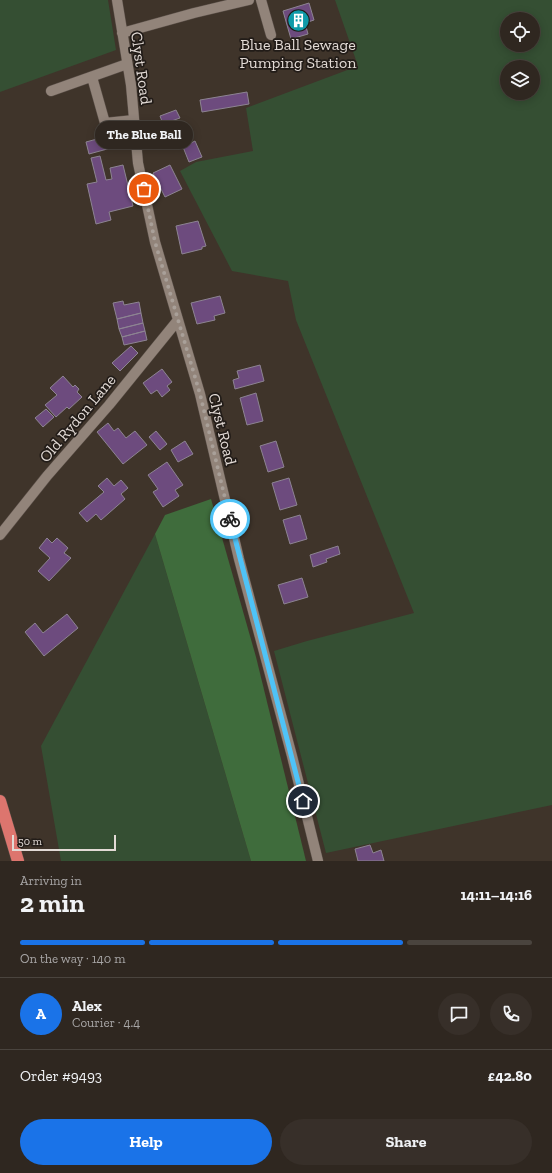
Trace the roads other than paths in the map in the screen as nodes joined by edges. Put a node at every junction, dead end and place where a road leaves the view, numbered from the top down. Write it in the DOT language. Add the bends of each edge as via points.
graph roads {
  1 [pos="117,0"];
  2 [pos="248,0"];
  3 [pos="261,0"];
  4 [pos="122,33"];
  5 [pos="271,35"];
  6 [pos="127,64"];
  7 [pos="92,77"];
  8 [pos="51,91"];
  9 [pos="134,120"];
  10 [pos="178,320"];
  11 [pos="0,536"];
  12 [pos="0,801"];
  13 [pos="18,861"];
  14 [pos="318,861"];
  1 -- 4 [label="street, Clyst Road"];
  2 -- 4 [label="street"];
  3 -- 5 [label="street"];
  4 -- 6 [label="street, Clyst Road"];
  6 -- 7 [label="street"];
  6 -- 9 [label="street, Clyst Road"];
  7 -- 8 [label="street"];
  7 -- 9 [label="street" via="105,123"];
  9 -- 10 [label="street, Clyst Road" via="138,162 154,235"];
  10 -- 11 [label="street, Old Rydon Lane"];
  10 -- 14 [label="street, Clyst Road" via="200,394 239,559"];
  12 -- 13 [label="highway"];
}
